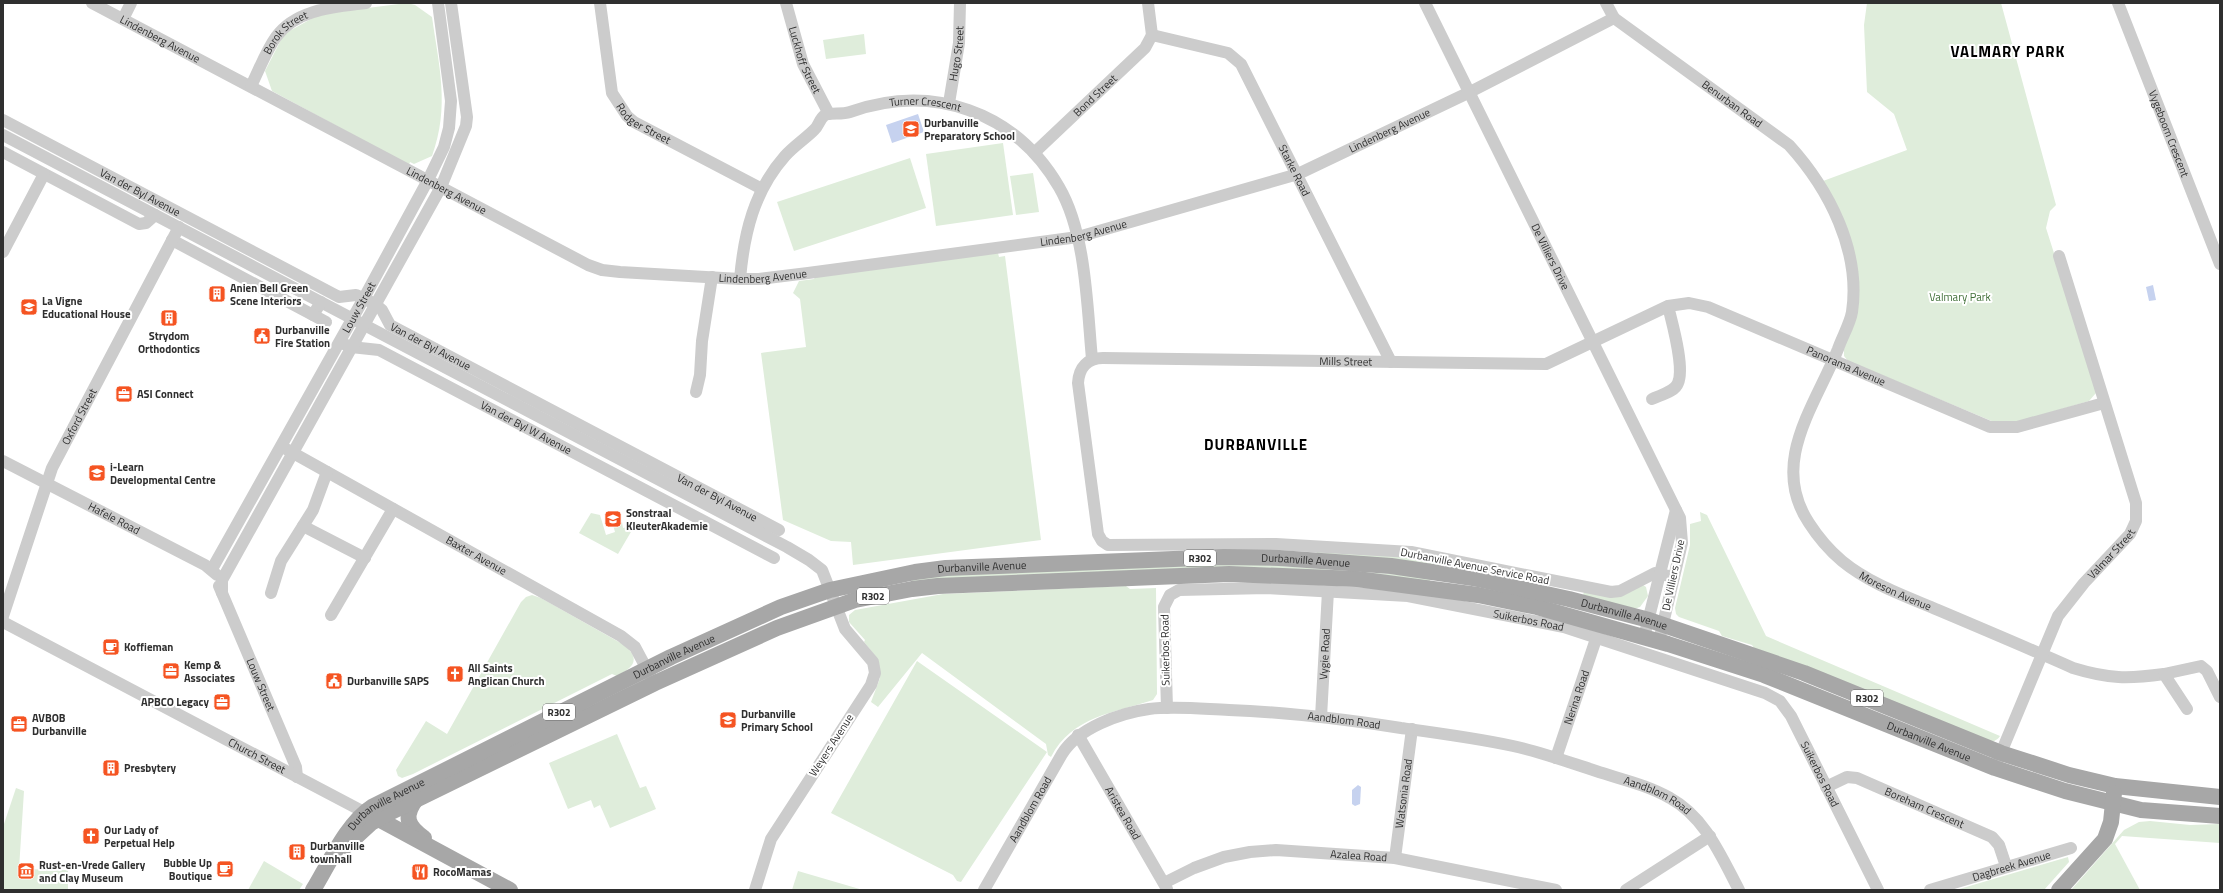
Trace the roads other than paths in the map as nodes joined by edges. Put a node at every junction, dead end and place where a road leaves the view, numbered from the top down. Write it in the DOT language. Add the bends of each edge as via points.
graph roads {
  1 [pos="92,3"];
  2 [pos="131,3"];
  3 [pos="366,3"];
  4 [pos="438,3"];
  5 [pos="451,3"];
  6 [pos="600,3"];
  7 [pos="786,3"];
  8 [pos="960,3"];
  9 [pos="1148,3"];
  10 [pos="1425,3"];
  11 [pos="1606,3"];
  12 [pos="2118,3"];
  13 [pos="1614,18"];
  14 [pos="123,19"];
  15 [pos="1152,35"];
  16 [pos="251,86"];
  17 [pos="1470,92"];
  18 [pos="948,103"];
  19 [pos="829,114"];
  20 [pos="3,120"];
  21 [pos="3,135"];
  22 [pos="3,152"];
  23 [pos="1034,152"];
  24 [pos="44,174"];
  25 [pos="1298,174"];
  26 [pos="428,180"];
  27 [pos="441,187"];
  28 [pos="762,189"];
  29 [pos="155,215"];
  30 [pos="179,227"];
  31 [pos="1078,237"];
  32 [pos="172,240"];
  33 [pos="3,252"];
  34 [pos="2059,256"];
  35 [pos="2220,264"];
  36 [pos="712,277"];
  37 [pos="740,279"];
  38 [pos="364,298"];
  39 [pos="321,302"];
  40 [pos="375,304"];
  41 [pos="1668,306"];
  42 [pos="313,315"];
  43 [pos="352,318"];
  44 [pos="326,322"];
  45 [pos="363,325"];
  46 [pos="338,340"];
  47 [pos="1593,342"];
  48 [pos="351,347"];
  49 [pos="1092,359"];
  50 [pos="1833,361"];
  51 [pos="1391,362"];
  52 [pos="696,392"];
  53 [pos="1652,399"];
  54 [pos="2104,403"];
  55 [pos="281,446"];
  56 [pos="292,452"];
  57 [pos="3,461"];
  58 [pos="327,472"];
  59 [pos="46,484"];
  60 [pos="393,509"];
  61 [pos="716,510"];
  62 [pos="1676,510"];
  63 [pos="711,524"];
  64 [pos="303,526"];
  65 [pos="779,530"];
  66 [pos="365,558"];
  67 [pos="774,558"];
  68 [pos="212,569"];
  69 [pos="1660,574"];
  70 [pos="1674,577"];
  71 [pos="222,580"];
  72 [pos="830,590"];
  73 [pos="1328,591"];
  74 [pos="271,592"];
  75 [pos="222,593"];
  76 [pos="835,606"];
  77 [pos="331,615"];
  78 [pos="3,616"];
  79 [pos="3,622"];
  80 [pos="1656,622"];
  81 [pos="1597,636"];
  82 [pos="1651,639"];
  83 [pos="2042,654"];
  84 [pos="647,668"];
  85 [pos="2164,674"];
  86 [pos="654,683"];
  87 [pos="2220,697"];
  88 [pos="1167,708"];
  89 [pos="2187,709"];
  90 [pos="1321,717"];
  91 [pos="1412,729"];
  92 [pos="1078,735"];
  93 [pos="2001,753"];
  94 [pos="1556,758"];
  95 [pos="1995,768"];
  96 [pos="297,776"];
  97 [pos="2115,786"];
  98 [pos="1826,787"];
  99 [pos="2220,797"];
  100 [pos="417,798"];
  101 [pos="2113,803"];
  102 [pos="371,815"];
  103 [pos="2220,816"];
  104 [pos="1710,836"];
  105 [pos="2071,848"];
  106 [pos="443,854"];
  107 [pos="1395,858"];
  108 [pos="2006,866"];
  109 [pos="1497,884"];
  110 [pos="1166,886"];
  111 [pos="313,890"];
  112 [pos="510,890"];
  113 [pos="755,890"];
  114 [pos="984,890"];
  115 [pos="1556,890"];
  116 [pos="1626,890"];
  117 [pos="1738,890"];
  118 [pos="1878,890"];
  119 [pos="1930,890"];
  120 [pos="2059,890"];
  1 -- 14 [label="street, Lindenberg Avenue"];
  2 -- 14 [label="street"];
  3 -- 16 [label="street, Borok Street" via="320,9 284,29 276,37"];
  4 -- 26 [label="street, Louw Street" via="451,114 444,147"];
  5 -- 27 [label="street, Louw Street" via="467,120"];
  6 -- 28 [label="street, Rodger Street" via="612,93 627,116"];
  7 -- 19 [label="street, Luckhoff Street" via="803,64"];
  8 -- 18 [label="street, Hugo Street" via="959,44"];
  9 -- 15 [label="street"];
  10 -- 17 [label="street, De Villiers Drive"];
  11 -- 13 [label="street"];
  12 -- 35 [label="street, Vygeboom Crescent"];
  13 -- 17 [label="street"];
  13 -- 50 [label="street, Benurban Road" via="1789,145 1822,188 1843,236 1852,280 1852,313"];
  14 -- 16 [label="street, Lindenberg Avenue"];
  15 -- 23 [label="street, Bond Street" via="1145,48"];
  15 -- 25 [label="street, Starke Road" via="1224,52 1236,59 1244,68"];
  16 -- 26 [label="street, Lindenberg Avenue"];
  17 -- 25 [label="street, Lindenberg Avenue"];
  17 -- 47 [label="street, De Villiers Drive"];
  18 -- 19 [label="street, Turner Crescent" via="925,100 898,101 873,104 840,115"];
  18 -- 23 [label="street, Turner Crescent" via="976,112 994,122"];
  19 -- 28 [label="street" via="785,156"];
  20 -- 38 [label="street, Van der Byl Avenue" via="339,297 356,295"];
  21 -- 29 [label="street, Van der Byl Avenue"];
  22 -- 24 [label="street, Van der Byl Avenue"];
  23 -- 31 [label="street, Turner Crescent" via="1060,188"];
  24 -- 29 [label="street, Van der Byl Avenue" via="139,224 146,223"];
  24 -- 33 [label="street"];
  25 -- 31 [label="street, Lindenberg Avenue"];
  25 -- 51 [label="street, Starke Road"];
  26 -- 27 [label="street, Lindenberg Avenue"];
  26 -- 38 [label="street, Louw Street"];
  27 -- 36 [label="street, Lindenberg Avenue" via="602,270"];
  27 -- 40 [label="street, Louw Street"];
  28 -- 37 [label="street" via="748,223"];
  29 -- 30 [label="street, Van der Byl Avenue"];
  30 -- 32 [label="street, Oxford Street"];
  30 -- 39 [label="street, Van der Byl Avenue"];
  31 -- 37 [label="street, Lindenberg Avenue" via="787,276"];
  31 -- 49 [label="street, Turner Crescent"];
  32 -- 42 [label="street"];
  32 -- 59 [label="street, Oxford Street" via="52,468"];
  34 -- 54 [label="street, Valmar Street"];
  36 -- 37 [label="street, Lindenberg Avenue"];
  36 -- 52 [label="street"];
  38 -- 40 [label="street, Van der Byl Avenue"];
  38 -- 43 [label="street, Louw Street"];
  39 -- 42 [label="street"];
  39 -- 43 [label="street, Van der Byl Avenue"];
  40 -- 45 [label="street, Louw Street"];
  40 -- 65 [label="street, Van der Byl Avenue" via="382,310 390,325"];
  41 -- 47 [label="street, Panorama Avenue"];
  41 -- 50 [label="street, Panorama Avenue" via="1682,303 1702,305"];
  41 -- 53 [label="street" via="1680,372 1678,383 1670,392"];
  42 -- 44 [label="street"];
  43 -- 45 [label="street, Van der Byl Avenue"];
  43 -- 46 [label="street, Louw Street"];
  45 -- 48 [label="street, Louw Street"];
  45 -- 61 [label="street, Van der Byl Avenue"];
  46 -- 48 [label="street, Van der Byl W Avenue"];
  46 -- 55 [label="street, Louw Street"];
  47 -- 51 [label="street, Mills Street" via="1546,364"];
  47 -- 62 [label="street, De Villiers Drive"];
  48 -- 56 [label="street, Louw Street"];
  48 -- 63 [label="street, Van der Byl W Avenue" via="379,350"];
  49 -- 51 [label="street, Mills Street"];
  49 -- 69 [label="street, Durbanville Avenue Service Road" via="1081,369 1078,383 1098,534 1108,545 1269,544 1411,552 1611,592 1620,591 1655,573"];
  50 -- 54 [label="street, Panorama Avenue" via="1984,425 1997,428 2017,427"];
  50 -- 83 [label="street, Moreson Avenue" via="1798,439 1792,470 1798,503 1818,536 1841,560 1881,586"];
  54 -- 83 [label="street, Valmar Street" via="2136,503 2136,521 2130,534 2058,616"];
  55 -- 56 [label="street, Baxter Avenue"];
  55 -- 68 [label="street, Louw Street"];
  56 -- 58 [label="street, Baxter Avenue"];
  56 -- 71 [label="street, Louw Street"];
  57 -- 59 [label="street, Hafele Road"];
  58 -- 60 [label="street, Baxter Avenue"];
  58 -- 64 [label="street" via="313,510"];
  59 -- 68 [label="street, Hafele Road"];
  59 -- 78 [label="street, Oxford Street"];
  60 -- 66 [label="street"];
  60 -- 84 [label="street, Baxter Avenue" via="621,636 635,648"];
  61 -- 63 [label="street"];
  61 -- 72 [label="street, Van der Byl Avenue" via="817,565 825,574"];
  62 -- 69 [label="street, De Villiers Drive"];
  62 -- 70 [label="street, De Villiers Drive" via="1680,518 1682,536"];
  63 -- 67 [label="street, Van der Byl W Avenue"];
  64 -- 66 [label="street"];
  64 -- 74 [label="street" via="281,561"];
  66 -- 77 [label="street"];
  68 -- 71 [label="street, Hafele Road"];
  68 -- 75 [label="street, Louw Street"];
  69 -- 70 [label="street, Durbanville Avenue Service Road"];
  69 -- 80 [label="street, De Villiers Drive"];
  70 -- 80 [label="street, De Villiers Drive"];
  71 -- 75 [label="street, Louw Street"];
  72 -- 76 [label="street, Van der Byl Avenue"];
  72 -- 80 [label="main road, Durbanville Avenue / R302" via="946,568 1182,558 1279,558 1391,566 1473,578 1569,599"];
  72 -- 84 [label="main road, Durbanville Avenue / R302" via="781,607"];
  73 -- 81 [label="street, Suikerbos Road" via="1408,596"];
  73 -- 88 [label="street, Suikerbos Road" via="1267,588 1184,589 1174,592 1167,598 1164,607"];
  73 -- 90 [label="street, Vygie Road"];
  75 -- 96 [label="street, Louw Street" via="296,767"];
  76 -- 82 [label="main road, Durbanville Avenue / R302" via="912,589 968,584 1229,574 1319,577 1407,584 1478,595 1536,607"];
  76 -- 86 [label="main road, Durbanville Avenue / R302" via="777,628"];
  76 -- 113 [label="street, Weyers Avenue" via="845,629 873,662 874,679 771,839"];
  79 -- 96 [label="street, Church Street"];
  80 -- 82 [label="street, De Villiers Drive"];
  80 -- 93 [label="main road, Durbanville Avenue / R302" via="1804,673"];
  81 -- 94 [label="street, Nerina Road"];
  81 -- 98 [label="street, Suikerbos Road" via="1775,698 1791,716"];
  82 -- 95 [label="main road, Durbanville Avenue / R302" via="1798,688"];
  83 -- 85 [label="street, Moreson Avenue" via="2102,677 2139,678"];
  83 -- 93 [label="street, Valmar Street"];
  84 -- 86 [label="street, Baxter Avenue"];
  84 -- 102 [label="main road, Durbanville Avenue / R302"];
  85 -- 87 [label="street, Moreson Avenue" via="2197,665 2207,671"];
  85 -- 89 [label="street"];
  86 -- 100 [label="main road, Durbanville Avenue / R302"];
  88 -- 90 [label="street, Aandblom Road"];
  88 -- 92 [label="street, Aandblom Road" via="1131,714 1093,726"];
  90 -- 91 [label="street, Aandblom Road"];
  91 -- 94 [label="street, Aandblom Road" via="1514,746"];
  91 -- 107 [label="street, Watsonia Road"];
  92 -- 110 [label="street, Aristea Road"];
  92 -- 114 [label="street, Aandblom Road" via="1064,751"];
  93 -- 95 [label="street, Valmar Street"];
  93 -- 97 [label="main road, Durbanville Avenue / R302" via="2069,775"];
  94 -- 104 [label="street, Aandblom Road" via="1669,797 1694,817"];
  95 -- 101 [label="main road, Durbanville Avenue / R302" via="2065,792"];
  96 -- 102 [label="street, Church Street"];
  97 -- 99 [label="main road, Durbanville Avenue / R302"];
  97 -- 101 [label="main road"];
  98 -- 108 [label="street, Boreham Crescent" via="1847,777 1857,778 1992,837 1999,845"];
  98 -- 118 [label="street, Suikerbos Road"];
  100 -- 102 [label="main road, Durbanville Avenue / R302"];
  100 -- 106 [label="main road" via="409,812 411,826"];
  101 -- 103 [label="main road, Durbanville Avenue / R302" via="2141,810"];
  101 -- 120 [label="main road" via="2110,828 2105,839"];
  102 -- 106 [label="main road, Church Street"];
  102 -- 111 [label="main road, Durbanville Avenue / R302" via="351,827"];
  104 -- 116 [label="street"];
  104 -- 117 [label="street, Aandblom Road"];
  105 -- 108 [label="street, Dagbreek Avenue"];
  106 -- 112 [label="main road, Church Street"];
  107 -- 109 [label="street, Azalea Road"];
  107 -- 110 [label="street, Azalea Road" via="1276,850 1250,852 1209,862"];
  108 -- 119 [label="street, Dagbreek Avenue"];
  109 -- 115 [label="street, Azalea Road"];
}
